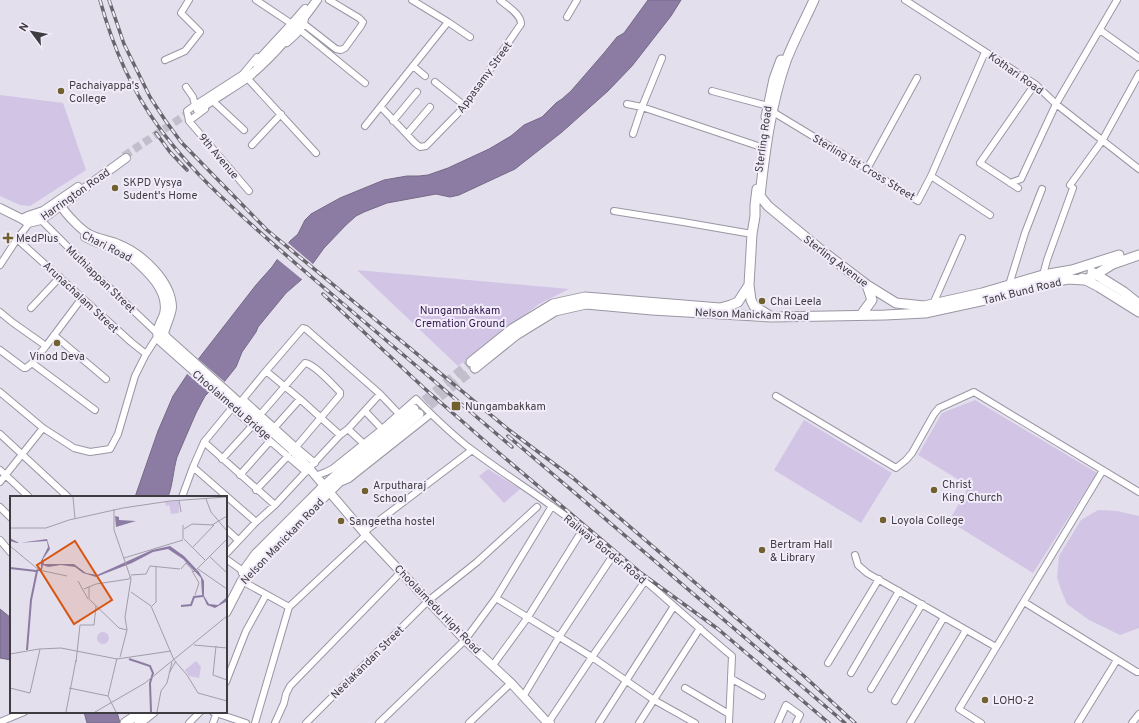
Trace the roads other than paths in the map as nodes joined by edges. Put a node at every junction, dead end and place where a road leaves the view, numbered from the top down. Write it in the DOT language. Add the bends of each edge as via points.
graph roads {
  1 [pos="189,0"];
  2 [pos="256,0"];
  3 [pos="311,0"];
  4 [pos="317,0"];
  5 [pos="329,0"];
  6 [pos="412,0"];
  7 [pos="500,0"];
  8 [pos="577,0"];
  9 [pos="807,0"];
  10 [pos="814,0"];
  11 [pos="906,0"];
  12 [pos="1117,0"];
  13 [pos="567,17"];
  14 [pos="448,22"];
  15 [pos="298,23"];
  16 [pos="1100,30"];
  17 [pos="470,37"];
  18 [pos="985,52"];
  19 [pos="662,58"];
  20 [pos="1139,58"];
  21 [pos="165,60"];
  22 [pos="413,66"];
  23 [pos="1139,74"];
  24 [pos="425,76"];
  25 [pos="917,78"];
  26 [pos="249,80"];
  27 [pos="435,82"];
  28 [pos="365,83"];
  29 [pos="1035,84"];
  30 [pos="186,87"];
  31 [pos="712,91"];
  32 [pos="417,92"];
  33 [pos="214,103"];
  34 [pos="627,104"];
  35 [pos="1056,104"];
  36 [pos="465,106"];
  37 [pos="195,107"];
  38 [pos="381,107"];
  39 [pos="430,107"];
  40 [pos="642,107"];
  41 [pos="770,109"];
  42 [pos="281,114"];
  43 [pos="189,121"];
  44 [pos="393,121"];
  45 [pos="365,126"];
  46 [pos="244,130"];
  47 [pos="406,134"];
  48 [pos="633,134"];
  49 [pos="1102,141"];
  50 [pos="252,146"];
  51 [pos="761,147"];
  52 [pos="316,153"];
  53 [pos="867,169"];
  54 [pos="1139,169"];
  55 [pos="931,176"];
  56 [pos="1010,183"];
  57 [pos="1018,188"];
  58 [pos="1042,189"];
  59 [pos="249,191"];
  60 [pos="760,196"];
  61 [pos="59,207"];
  62 [pos="0,208"];
  63 [pos="614,211"];
  64 [pos="990,215"];
  65 [pos="756,216"];
  66 [pos="780,216"];
  67 [pos="26,219"];
  68 [pos="41,220"];
  69 [pos="752,234"];
  70 [pos="17,238"];
  71 [pos="962,238"];
  72 [pos="1139,249"];
  73 [pos="1139,255"];
  74 [pos="0,265"];
  75 [pos="1084,266"];
  76 [pos="1072,270"];
  77 [pos="1043,275"];
  78 [pos="1095,275"];
  79 [pos="60,277"];
  80 [pos="1084,280"];
  81 [pos="749,284"];
  82 [pos="867,285"];
  83 [pos="1008,285"];
  84 [pos="82,298"];
  85 [pos="579,302"];
  86 [pos="933,304"];
  87 [pos="1139,304"];
  88 [pos="31,308"];
  89 [pos="924,309"];
  90 [pos="0,312"];
  91 [pos="1139,312"];
  92 [pos="861,315"];
  93 [pos="772,317"];
  94 [pos="54,334"];
  95 [pos="159,334"];
  96 [pos="46,346"];
  97 [pos="0,350"];
  98 [pos="146,354"];
  99 [pos="32,363"];
  100 [pos="473,365"];
  101 [pos="266,370"];
  102 [pos="106,379"];
  103 [pos="285,386"];
  104 [pos="0,392"];
  105 [pos="380,394"];
  106 [pos="776,396"];
  107 [pos="230,399"];
  108 [pos="300,399"];
  109 [pos="95,410"];
  110 [pos="365,411"];
  111 [pos="399,414"];
  112 [pos="431,414"];
  113 [pos="260,415"];
  114 [pos="321,418"];
  115 [pos="253,425"];
  116 [pos="275,427"];
  117 [pos="43,428"];
  118 [pos="382,429"];
  119 [pos="348,430"];
  120 [pos="0,434"];
  121 [pos="340,435"];
  122 [pos="270,441"];
  123 [pos="204,442"];
  124 [pos="364,444"];
  125 [pos="296,447"];
  126 [pos="472,450"];
  127 [pos="22,454"];
  128 [pos="288,456"];
  129 [pos="222,459"];
  130 [pos="193,467"];
  131 [pos="310,468"];
  132 [pos="0,470"];
  133 [pos="1103,470"];
  134 [pos="6,475"];
  135 [pos="240,475"];
  136 [pos="315,476"];
  137 [pos="0,482"];
  138 [pos="339,482"];
  139 [pos="327,489"];
  140 [pos="256,490"];
  141 [pos="1139,492"];
  142 [pos="28,496"];
  143 [pos="67,496"];
  144 [pos="182,496"];
  145 [pos="226,496"];
  146 [pos="227,497"];
  147 [pos="275,505"];
  148 [pos="552,506"];
  149 [pos="0,507"];
  150 [pos="537,507"];
  151 [pos="10,517"];
  152 [pos="256,522"];
  153 [pos="583,529"];
  154 [pos="227,530"];
  155 [pos="365,534"];
  156 [pos="0,540"];
  157 [pos="238,540"];
  158 [pos="10,552"];
  159 [pos="227,553"];
  160 [pos="614,554"];
  161 [pos="855,555"];
  162 [pos="227,560"];
  163 [pos="243,571"];
  164 [pos="401,572"];
  165 [pos="879,579"];
  166 [pos="242,581"];
  167 [pos="645,581"];
  168 [pos="900,591"];
  169 [pos="266,595"];
  170 [pos="227,598"];
  171 [pos="496,598"];
  172 [pos="428,601"];
  173 [pos="1024,602"];
  174 [pos="922,604"];
  175 [pos="674,606"];
  176 [pos="289,607"];
  177 [pos="227,610"];
  178 [pos="944,617"];
  179 [pos="528,618"];
  180 [pos="700,628"];
  181 [pos="966,630"];
  182 [pos="559,637"];
  183 [pos="464,640"];
  184 [pos="996,647"];
  185 [pos="592,657"];
  186 [pos="1117,660"];
  187 [pos="828,663"];
  188 [pos="493,665"];
  189 [pos="1139,672"];
  190 [pos="851,673"];
  191 [pos="227,679"];
  192 [pos="732,679"];
  193 [pos="626,681"];
  194 [pos="511,683"];
  195 [pos="685,688"];
  196 [pos="871,689"];
  197 [pos="524,696"];
  198 [pos="762,696"];
  199 [pos="654,700"];
  200 [pos="895,700"];
  201 [pos="22,713"];
  202 [pos="140,713"];
  203 [pos="152,713"];
  204 [pos="199,713"];
  205 [pos="216,713"];
  206 [pos="219,713"];
  207 [pos="729,714"];
  208 [pos="1139,714"];
  209 [pos="0,722"];
  210 [pos="127,722"];
  211 [pos="139,723"];
  212 [pos="189,723"];
  213 [pos="213,723"];
  214 [pos="246,723"];
  215 [pos="255,723"];
  216 [pos="274,723"];
  217 [pos="306,723"];
  218 [pos="379,723"];
  219 [pos="469,723"];
  220 [pos="549,723"];
  221 [pos="599,723"];
  222 [pos="639,723"];
  223 [pos="695,723"];
  224 [pos="729,723"];
  225 [pos="778,723"];
  226 [pos="796,723"];
  227 [pos="910,723"];
  228 [pos="981,723"];
  229 [pos="1078,723"];
  230 [pos="1132,723"];
  1 -- 21 [label="street" via="181,13 200,32 185,51"];
  2 -- 15 [label="street"];
  3 -- 15 [label="street"];
  4 -- 15 [label="street"];
  5 -- 15 [label="street" via="363,22 345,48 336,49"];
  6 -- 14 [label="street"];
  7 -- 36 [label="street, Appasamy Street" via="519,16 521,24"];
  8 -- 13 [label="street"];
  9 -- 41 [label="main road, Sterling Road" via="774,78"];
  10 -- 41 [label="main road, Sterling Road" via="787,60"];
  11 -- 18 [label="street, Kothari Road"];
  12 -- 16 [label="street"];
  14 -- 17 [label="street"];
  14 -- 22 [label="street"];
  15 -- 26 [label="street" via="293,38"];
  15 -- 28 [label="street"];
  15 -- 37 [label="street" via="245,75"];
  16 -- 20 [label="street"];
  16 -- 35 [label="street"];
  18 -- 29 [label="street, Kothari Road"];
  18 -- 55 [label="street, Sterling 1st Cross Street"];
  19 -- 40 [label="street"];
  22 -- 24 [label="street"];
  22 -- 38 [label="street"];
  23 -- 49 [label="street"];
  25 -- 53 [label="street"];
  26 -- 33 [label="street"];
  26 -- 42 [label="street"];
  27 -- 36 [label="street"];
  29 -- 35 [label="street, Kothari Road"];
  29 -- 56 [label="street" via="980,163"];
  30 -- 37 [label="street" via="193,97"];
  31 -- 41 [label="street, Sterling 1st Cross Street"];
  32 -- 44 [label="street"];
  33 -- 43 [label="street"];
  33 -- 46 [label="street"];
  34 -- 40 [label="street"];
  35 -- 49 [label="street, Kothari Road"];
  35 -- 56 [label="street" via="1021,179"];
  36 -- 47 [label="street, Appasamy Street" via="426,146 420,147"];
  37 -- 43 [label="street" via="187,111"];
  38 -- 44 [label="street"];
  38 -- 45 [label="street"];
  39 -- 47 [label="street"];
  40 -- 48 [label="street"];
  40 -- 51 [label="street"];
  41 -- 51 [label="main road, Sterling Road"];
  41 -- 53 [label="street, Sterling 1st Cross Street"];
  41 -- 60 [label="main road, Sterling Road"];
  42 -- 50 [label="street"];
  42 -- 52 [label="street"];
  43 -- 59 [label="street, 9th Avenue"];
  44 -- 47 [label="street"];
  49 -- 54 [label="street, Kothari Road"];
  49 -- 77 [label="street" via="1072,186"];
  51 -- 65 [label="main road, Sterling Road"];
  53 -- 55 [label="street, Sterling 1st Cross Street" via="918,201"];
  55 -- 64 [label="street"];
  56 -- 57 [label="street"];
  58 -- 83 [label="street"];
  60 -- 66 [label="main road, Sterling Avenue"];
  61 -- 67 [label="street, Harrington Road" via="125,157 43,211"];
  61 -- 68 [label="street, Harrington Road"];
  61 -- 95 [label="street, Chari Road" via="89,234 130,249 150,265 162,279 172,308"];
  62 -- 67 [label="street"];
  63 -- 69 [label="street"];
  65 -- 66 [label="main road" via="767,211"];
  65 -- 69 [label="main road, Sterling Road"];
  66 -- 82 [label="main road, Sterling Avenue"];
  67 -- 68 [label="street, Harrington Road"];
  67 -- 70 [label="street" via="27,226"];
  68 -- 95 [label="street, Muthiappan Street" via="96,276"];
  69 -- 81 [label="main road, Sterling Road"];
  70 -- 74 [label="street"];
  70 -- 79 [label="street, Arunachalam Street"];
  71 -- 86 [label="street"];
  72 -- 75 [label="main road, Tank Bund Road"];
  73 -- 78 [label="main road, Tank Bund Road" via="1113,264"];
  75 -- 76 [label="main road, Tank Bund Road"];
  75 -- 78 [label="main road"];
  76 -- 77 [label="main road, Tank Bund Road"];
  76 -- 80 [label="main road"];
  77 -- 83 [label="main road, Tank Bund Road"];
  78 -- 80 [label="main road, Tank Bund Road"];
  78 -- 87 [label="main road"];
  79 -- 84 [label="street, Arunachalam Street"];
  79 -- 88 [label="street"];
  80 -- 89 [label="main road, Tank Bund Road" via="1068,279 985,300"];
  80 -- 91 [label="main road"];
  81 -- 85 [label="main road, Nelson Manickam Road" via="738,302 720,308 585,297"];
  81 -- 93 [label="main road" via="754,306"];
  82 -- 89 [label="main road, Sterling Avenue" via="896,303"];
  82 -- 92 [label="main road" via="872,300"];
  83 -- 86 [label="main road, Tank Bund Road"];
  84 -- 94 [label="street"];
  84 -- 98 [label="street, Arunachalam Street"];
  85 -- 93 [label="main road, Nelson Manickam Road" via="652,310"];
  85 -- 100 [label="main road" via="555,310"];
  86 -- 89 [label="main road, Tank Bund Road"];
  89 -- 92 [label="main road, Nelson Manickam Road" via="885,316"];
  90 -- 96 [label="street"];
  92 -- 93 [label="main road, Nelson Manickam Road"];
  94 -- 96 [label="street"];
  94 -- 102 [label="street"];
  95 -- 98 [label="street"];
  95 -- 107 [label="street, Choolaimedu Bridge" via="166,337 168,345"];
  96 -- 99 [label="street"];
  97 -- 99 [label="street" via="24,368"];
  98 -- 117 [label="street" via="135,376 118,434 110,449 90,452 74,448"];
  99 -- 109 [label="street"];
  101 -- 103 [label="street"];
  101 -- 105 [label="street" via="303,328"];
  101 -- 113 [label="street" via="243,399"];
  103 -- 108 [label="street"];
  103 -- 113 [label="street"];
  103 -- 114 [label="street" via="305,362 314,367 340,392"];
  104 -- 117 [label="street"];
  105 -- 110 [label="street"];
  105 -- 111 [label="street"];
  106 -- 133 [label="street" via="896,468 912,453 939,408 974,392"];
  107 -- 131 [label="street, Choolaimedu High Road" via="290,448"];
  108 -- 114 [label="street"];
  108 -- 116 [label="street"];
  110 -- 118 [label="street"];
  110 -- 119 [label="street"];
  111 -- 112 [label="street, Railway Border Road" via="416,399"];
  111 -- 118 [label="street, Railway Border Road"];
  112 -- 126 [label="street, Railway Border Road"];
  112 -- 138 [label="street" via="350,479"];
  113 -- 116 [label="street"];
  114 -- 121 [label="street"];
  114 -- 125 [label="street"];
  115 -- 122 [label="street"];
  115 -- 123 [label="street" via="232,408"];
  115 -- 129 [label="street"];
  116 -- 125 [label="street"];
  117 -- 127 [label="street"];
  118 -- 124 [label="street, Railway Border Road"];
  119 -- 121 [label="street"];
  119 -- 124 [label="street"];
  120 -- 127 [label="street"];
  121 -- 131 [label="street"];
  122 -- 128 [label="street"];
  122 -- 135 [label="street"];
  123 -- 129 [label="street"];
  123 -- 130 [label="street"];
  124 -- 136 [label="street, Railway Border Road" via="332,469"];
  125 -- 131 [label="street"];
  126 -- 148 [label="street, Railway Border Road"];
  126 -- 155 [label="street"];
  127 -- 134 [label="street"];
  127 -- 143 [label="street"];
  128 -- 131 [label="street"];
  128 -- 140 [label="street"];
  129 -- 135 [label="street"];
  130 -- 144 [label="street"];
  130 -- 145 [label="street"];
  131 -- 136 [label="street, Choolaimedu High Road"];
  131 -- 147 [label="street"];
  132 -- 134 [label="street"];
  133 -- 141 [label="street"];
  133 -- 173 [label="street"];
  134 -- 137 [label="street"];
  134 -- 142 [label="street"];
  135 -- 140 [label="street"];
  136 -- 139 [label="street, Choolaimedu High Road"];
  138 -- 139 [label="main road"];
  138 -- 139 [label="main road" via="416,411 363,451"];
  139 -- 155 [label="street, Choolaimedu High Road"];
  139 -- 163 [label="main road, Nelson Manickam Road" via="256,554"];
  139 -- 166 [label="main road, Nelson Manickam Road"];
  140 -- 147 [label="street"];
  146 -- 152 [label="street"];
  147 -- 152 [label="street"];
  148 -- 153 [label="street, Railway Border Road"];
  148 -- 171 [label="street"];
  149 -- 151 [label="street"];
  150 -- 172 [label="street, Neelakandan Street" via="477,562"];
  152 -- 157 [label="street"];
  153 -- 160 [label="street, Railway Border Road"];
  153 -- 179 [label="street"];
  154 -- 157 [label="street"];
  155 -- 164 [label="street, Choolaimedu High Road"];
  155 -- 176 [label="street"];
  156 -- 158 [label="street"];
  157 -- 159 [label="street"];
  160 -- 167 [label="street, Railway Border Road"];
  160 -- 182 [label="street"];
  161 -- 165 [label="street" via="858,565"];
  162 -- 163 [label="street"];
  163 -- 170 [label="main road, Nelson Manickam Road"];
  164 -- 172 [label="street, Choolaimedu High Road"];
  164 -- 216 [label="street" via="290,686"];
  165 -- 168 [label="street"];
  165 -- 187 [label="street"];
  166 -- 169 [label="street"];
  166 -- 177 [label="main road, Nelson Manickam Road"];
  167 -- 175 [label="street, Railway Border Road"];
  167 -- 185 [label="street"];
  168 -- 174 [label="street"];
  168 -- 190 [label="street"];
  169 -- 176 [label="street"];
  169 -- 191 [label="street" via="246,631"];
  171 -- 179 [label="street"];
  171 -- 183 [label="street"];
  172 -- 183 [label="street, Choolaimedu High Road"];
  172 -- 217 [label="street, Neelakandan Street"];
  173 -- 184 [label="street"];
  173 -- 186 [label="street"];
  174 -- 178 [label="street"];
  174 -- 196 [label="street"];
  175 -- 180 [label="street, Railway Border Road"];
  175 -- 193 [label="street"];
  176 -- 215 [label="street"];
  178 -- 181 [label="street"];
  178 -- 200 [label="street"];
  179 -- 182 [label="street"];
  179 -- 188 [label="street"];
  180 -- 192 [label="street, Railway Border Road" via="732,656"];
  180 -- 199 [label="street"];
  181 -- 184 [label="street"];
  181 -- 227 [label="street"];
  182 -- 185 [label="street"];
  182 -- 197 [label="street"];
  183 -- 188 [label="street, Choolaimedu High Road"];
  183 -- 218 [label="street"];
  184 -- 228 [label="street" via="958,709"];
  185 -- 193 [label="street"];
  185 -- 220 [label="street"];
  186 -- 189 [label="street"];
  186 -- 229 [label="street"];
  188 -- 194 [label="street, Choolaimedu High Road"];
  192 -- 198 [label="street"];
  192 -- 207 [label="street"];
  193 -- 199 [label="street"];
  193 -- 221 [label="street"];
  194 -- 197 [label="street, Choolaimedu High Road"];
  194 -- 219 [label="street"];
  195 -- 207 [label="street"];
  197 -- 220 [label="street, Choolaimedu High Road"];
  199 -- 222 [label="street"];
  199 -- 223 [label="street"];
  201 -- 209 [label="street"];
  202 -- 210 [label="main road"];
  203 -- 211 [label="main road"];
  204 -- 212 [label="street"];
  205 -- 213 [label="street"];
  206 -- 214 [label="street"];
  207 -- 224 [label="street"];
  208 -- 230 [label="street"];
  225 -- 226 [label="street" via="786,705 800,715"];
}
